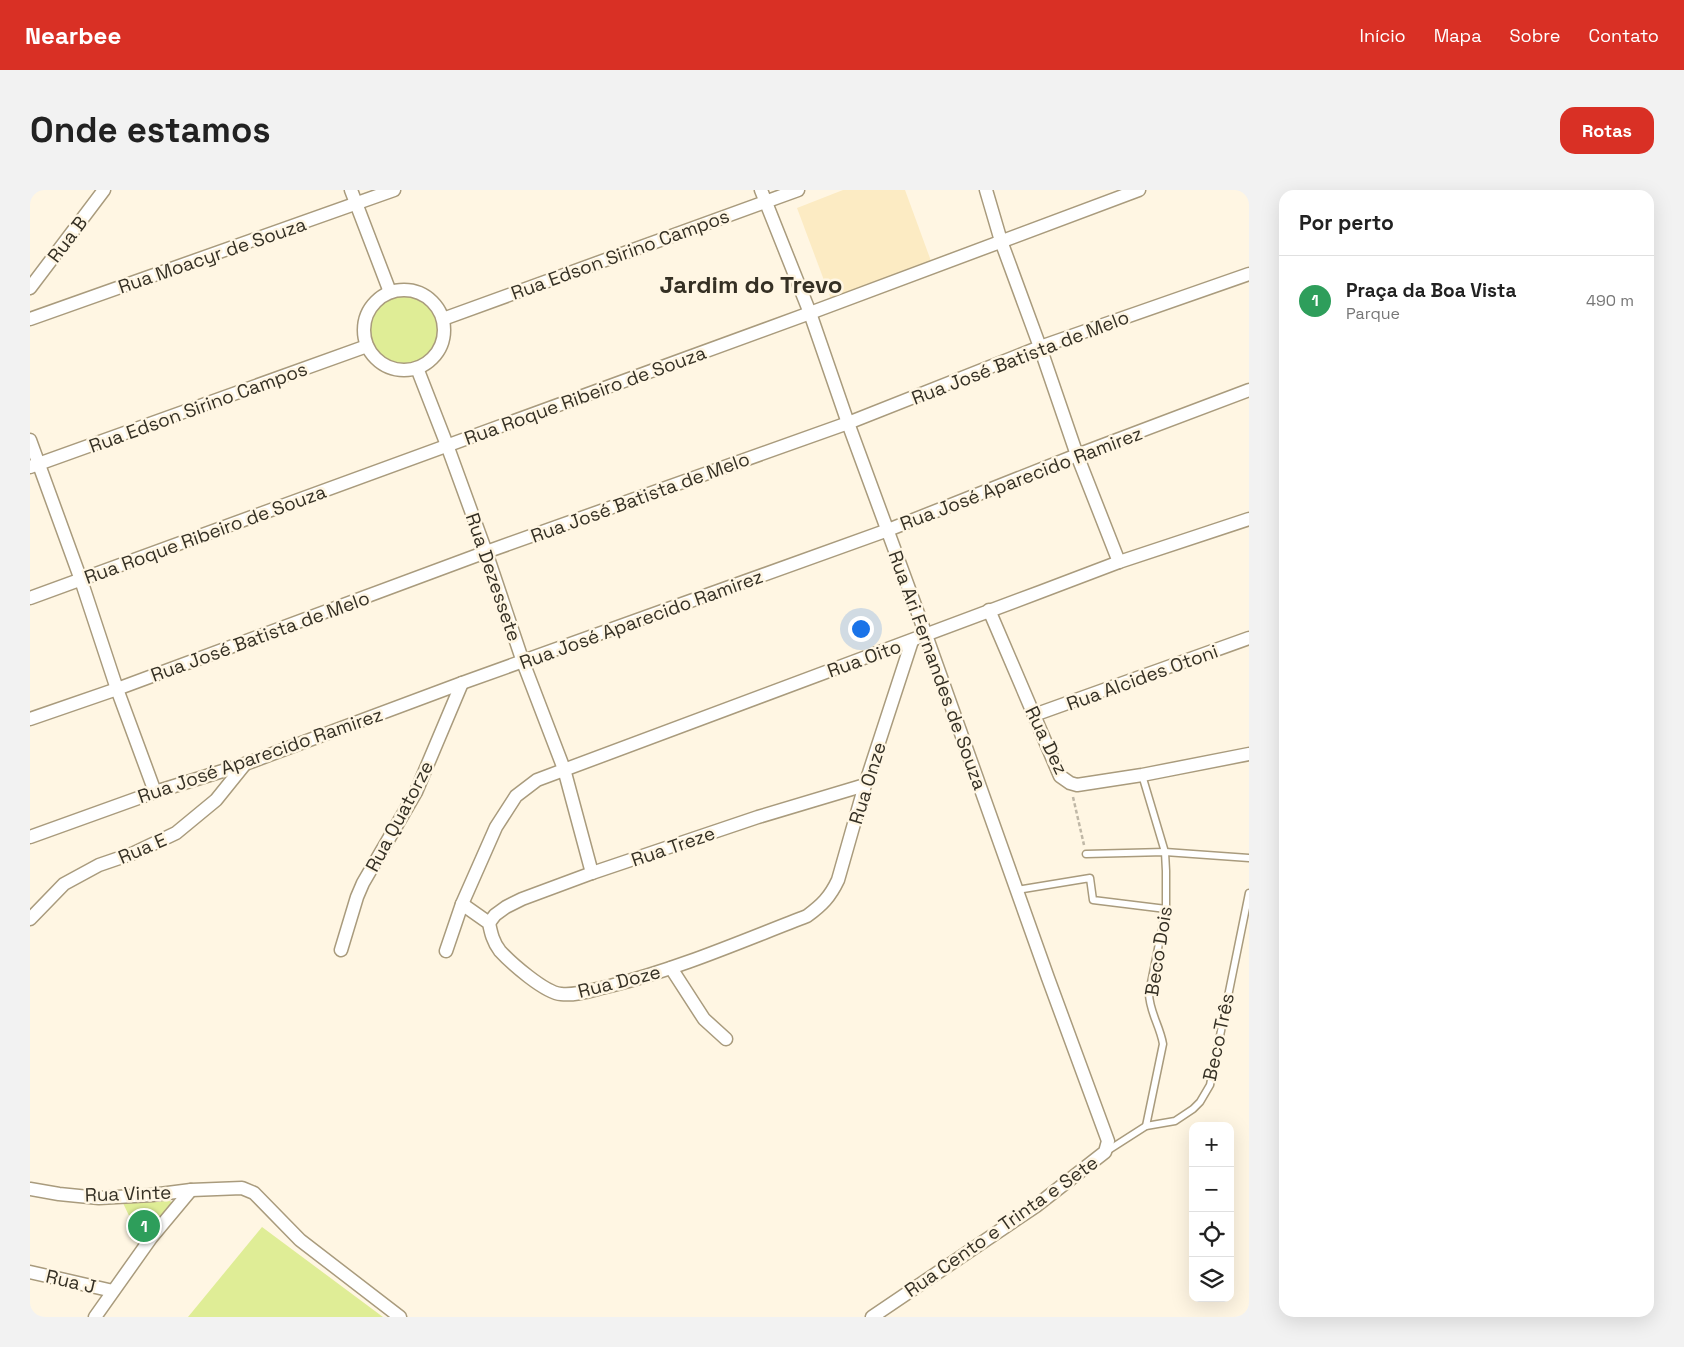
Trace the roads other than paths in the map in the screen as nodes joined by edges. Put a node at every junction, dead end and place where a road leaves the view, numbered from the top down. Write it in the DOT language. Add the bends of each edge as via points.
graph roads {
  1 [pos="104,190"];
  2 [pos="352,190"];
  3 [pos="394,190"];
  4 [pos="798,190"];
  5 [pos="986,190"];
  6 [pos="1139,190"];
  7 [pos="763,195"];
  8 [pos="356,204"];
  9 [pos="1000,241"];
  10 [pos="1249,274"];
  11 [pos="30,288"];
  12 [pos="390,292"];
  13 [pos="810,313"];
  14 [pos="30,319"];
  15 [pos="443,319"];
  16 [pos="367,346"];
  17 [pos="1040,347"];
  18 [pos="417,368"];
  19 [pos="1249,390"];
  20 [pos="848,423"];
  21 [pos="30,440"];
  22 [pos="447,445"];
  23 [pos="1076,455"];
  24 [pos="34,466"];
  25 [pos="1249,519"];
  26 [pos="888,530"];
  27 [pos="486,552"];
  28 [pos="1119,562"];
  29 [pos="81,580"];
  30 [pos="30,598"];
  31 [pos="989,610"];
  32 [pos="926,635"];
  33 [pos="1249,638"];
  34 [pos="912,641"];
  35 [pos="523,662"];
  36 [pos="462,683"];
  37 [pos="116,689"];
  38 [pos="1034,716"];
  39 [pos="30,719"];
  40 [pos="1249,754"];
  41 [pos="245,764"];
  42 [pos="564,769"];
  43 [pos="1142,775"];
  44 [pos="865,785"];
  45 [pos="156,792"];
  46 [pos="30,838"];
  47 [pos="1165,852"];
  48 [pos="1086,854"];
  49 [pos="1249,858"];
  50 [pos="592,873"];
  51 [pos="1017,890"];
  52 [pos="1249,892"];
  53 [pos="462,904"];
  54 [pos="1166,909"];
  55 [pos="807,916"];
  56 [pos="30,919"];
  57 [pos="489,923"];
  58 [pos="341,950"];
  59 [pos="446,952"];
  60 [pos="671,968"];
  61 [pos="726,1038"];
  62 [pos="1146,1126"];
  63 [pos="1105,1152"];
  64 [pos="30,1189"];
  65 [pos="191,1190"];
  66 [pos="30,1272"];
  67 [pos="113,1291"];
  68 [pos="96,1317"];
  69 [pos="400,1317"];
  70 [pos="872,1317"];
  1 -- 11 [label="street, Rua B"];
  2 -- 8 [label="street"];
  3 -- 8 [label="street, Rua Moacyr de Souza"];
  4 -- 7 [label="street, Rua Edson Sirino Campos"];
  5 -- 9 [label="street"];
  6 -- 9 [label="street, Rua Roque Ribeiro de Souza"];
  7 -- 13 [label="street, Rua Ari Fernandes de Souza"];
  7 -- 15 [label="street, Rua Edson Sirino Campos"];
  8 -- 12 [label="street"];
  8 -- 14 [label="street, Rua Moacyr de Souza"];
  9 -- 13 [label="street, Rua Roque Ribeiro de Souza"];
  9 -- 17 [label="street"];
  10 -- 17 [label="street, Rua José Batista de Melo"];
  12 -- 15 [label="street" via="416,291 437,307"];
  12 -- 16 [label="street" via="378,298 364,320 363,334"];
  13 -- 20 [label="street, Rua Ari Fernandes de Souza"];
  13 -- 22 [label="street, Rua Roque Ribeiro de Souza"];
  15 -- 18 [label="street" via="444,331 439,348 428,362"];
  16 -- 18 [label="street" via="382,364 393,369"];
  16 -- 24 [label="street, Rua Edson Sirino Campos"];
  17 -- 20 [label="street, Rua José Batista de Melo"];
  17 -- 23 [label="street"];
  18 -- 22 [label="street, Rua Dezessete"];
  19 -- 23 [label="street, Rua José Aparecido Ramirez"];
  20 -- 26 [label="street, Rua Ari Fernandes de Souza"];
  20 -- 27 [label="street, Rua José Batista de Melo"];
  21 -- 24 [label="street"];
  22 -- 27 [label="street, Rua Dezessete"];
  22 -- 29 [label="street, Rua Roque Ribeiro de Souza"];
  23 -- 26 [label="street, Rua José Aparecido Ramirez"];
  23 -- 28 [label="street"];
  24 -- 29 [label="street"];
  25 -- 28 [label="street, Rua Oito"];
  26 -- 32 [label="street, Rua Ari Fernandes de Souza"];
  26 -- 35 [label="street, Rua José Aparecido Ramirez"];
  27 -- 35 [label="street, Rua Dezessete"];
  27 -- 37 [label="street, Rua José Batista de Melo"];
  28 -- 31 [label="street, Rua Oito"];
  29 -- 30 [label="street, Rua Roque Ribeiro de Souza"];
  29 -- 37 [label="street"];
  31 -- 32 [label="street, Rua Oito"];
  31 -- 38 [label="street, Rua Dez"];
  32 -- 34 [label="street, Rua Oito"];
  32 -- 51 [label="street, Rua Ari Fernandes de Souza"];
  33 -- 38 [label="street, Rua Alcides Otoni"];
  34 -- 42 [label="street, Rua Oito"];
  34 -- 44 [label="street, Rua Onze"];
  35 -- 36 [label="street, Rua José Aparecido Ramirez"];
  35 -- 42 [label="street, Rua Dezessete"];
  36 -- 41 [label="street, Rua José Aparecido Ramirez"];
  36 -- 58 [label="street, Rua Quatorze" via="416,792 363,883"];
  37 -- 39 [label="street, Rua José Batista de Melo"];
  37 -- 45 [label="street"];
  38 -- 43 [label="street, Rua Dez" via="1060,776 1070,783 1077,785"];
  40 -- 43 [label="street, Rua Dez"];
  41 -- 45 [label="street, Rua José Aparecido Ramirez"];
  41 -- 56 [label="street, Rua E" via="216,800 176,834 99,865 64,884"];
  42 -- 50 [label="street, Rua Dezessete"];
  42 -- 53 [label="street" via="537,780 516,796 496,827"];
  43 -- 47 [label="lane, Beco Dois"];
  44 -- 50 [label="street, Rua Treze" via="758,816"];
  44 -- 55 [label="street, Rua Onze" via="835,887 823,904"];
  45 -- 46 [label="street, Rua José Aparecido Ramirez"];
  47 -- 48 [label="lane"];
  47 -- 49 [label="lane"];
  47 -- 54 [label="lane, Beco Dois"];
  50 -- 57 [label="street, Rua Treze" via="522,899 495,915"];
  51 -- 54 [label="lane" via="1090,878 1093,900"];
  51 -- 63 [label="street, Rua Ari Fernandes de Souza" via="1106,1132 1108,1146"];
  52 -- 62 [label="lane, Beco Três" via="1210,1085 1200,1102 1175,1121"];
  53 -- 57 [label="street"];
  53 -- 59 [label="street"];
  54 -- 62 [label="lane, Beco Dois" via="1149,993 1149,1003 1163,1044"];
  55 -- 60 [label="street, Rua Doze"];
  57 -- 60 [label="street, Rua Doze" via="492,937 500,950 546,990 561,994 580,993"];
  60 -- 61 [label="street" via="704,1020"];
  62 -- 63 [label="lane, Beco Três"];
  63 -- 70 [label="street, Rua Cento e Trinta e Sete" via="1036,1206"];
  64 -- 65 [label="street, Rua Vinte" via="99,1198"];
  65 -- 67 [label="street"];
  65 -- 69 [label="street, Rua Vinte" via="242,1188 254,1193 300,1240"];
  66 -- 67 [label="street, Rua J"];
  67 -- 68 [label="street"];
}
